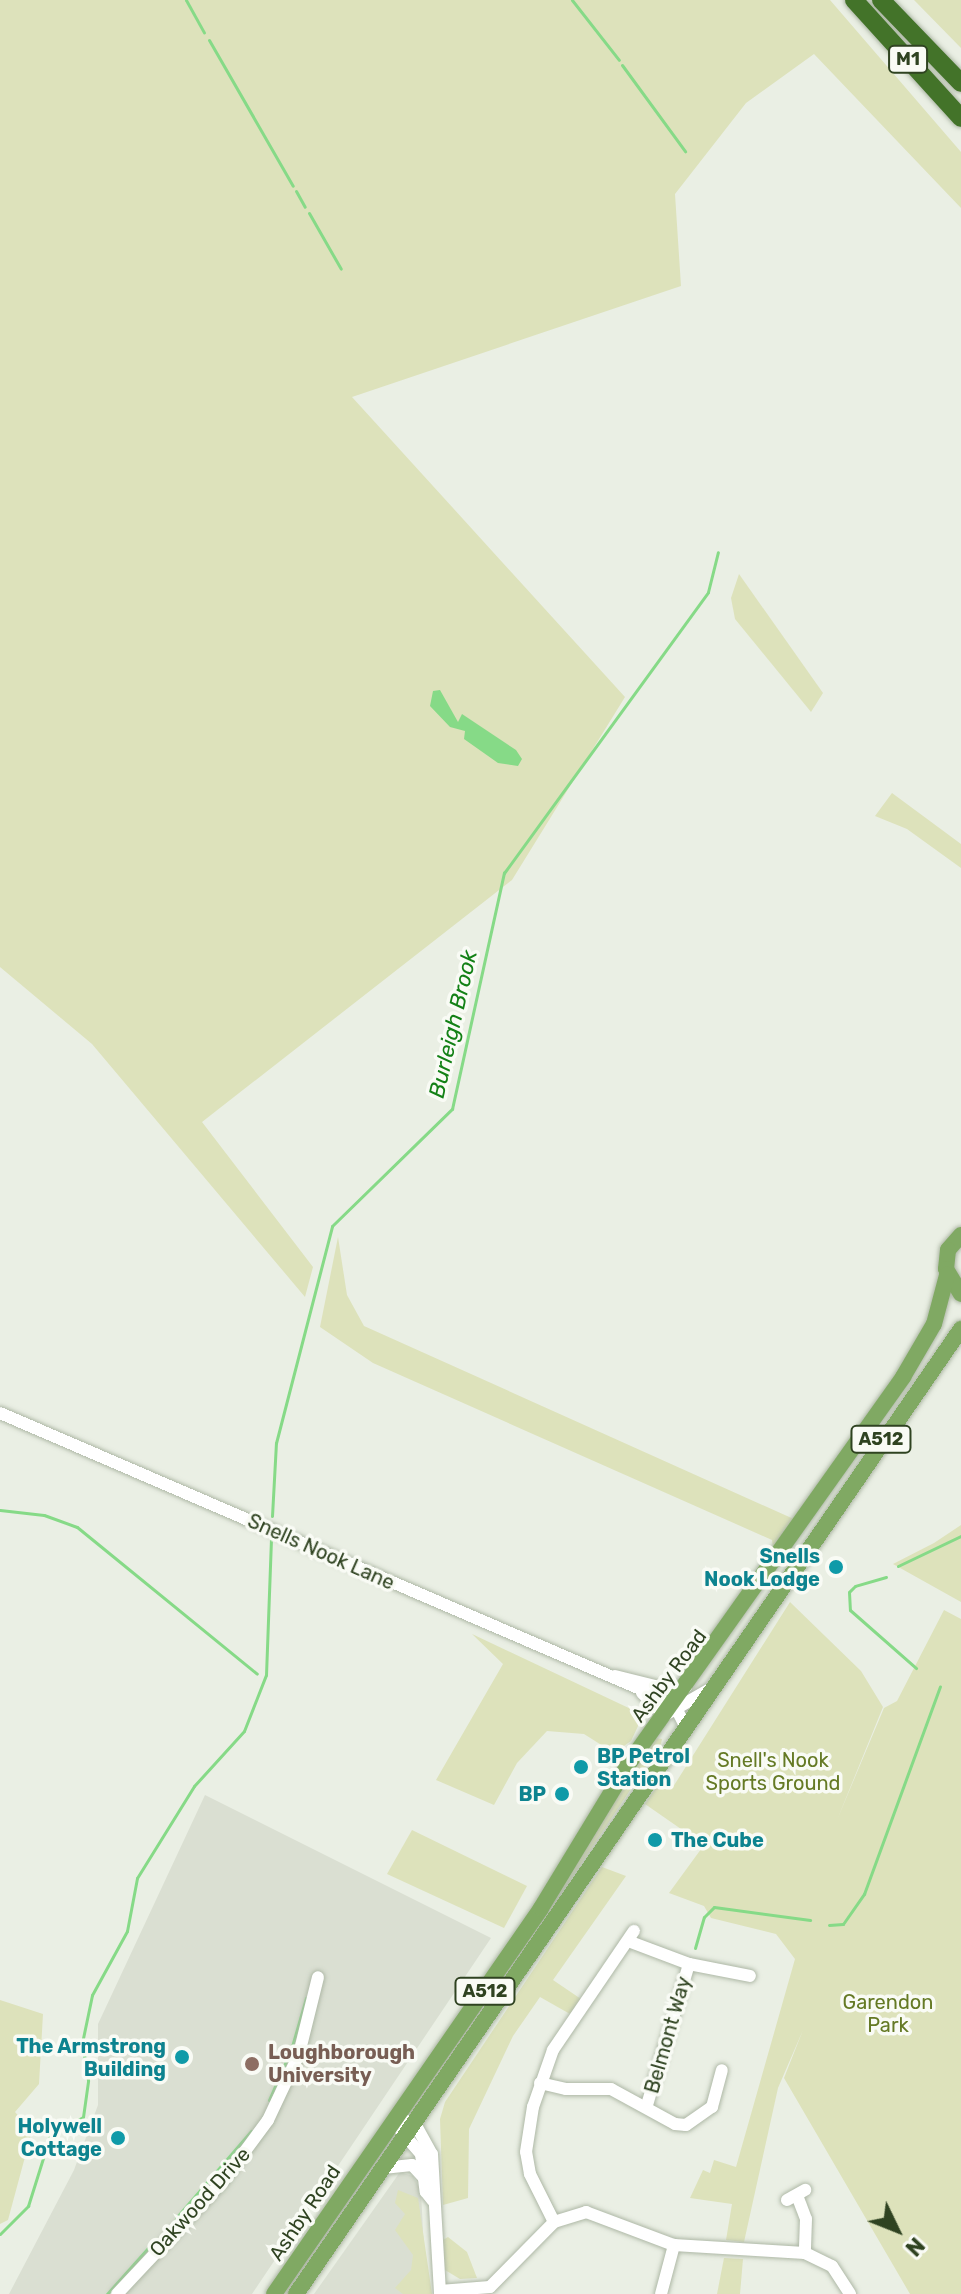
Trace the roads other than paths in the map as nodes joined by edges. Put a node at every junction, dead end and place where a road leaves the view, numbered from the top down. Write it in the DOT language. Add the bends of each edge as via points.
graph roads {
  1 [pos="854,0"];
  2 [pos="881,0"];
  3 [pos="961,83"];
  4 [pos="961,118"];
  5 [pos="961,1235"];
  6 [pos="947,1275"];
  7 [pos="961,1294"];
  8 [pos="961,1329"];
  9 [pos="0,1413"];
  10 [pos="604,1675"];
  11 [pos="686,1686"];
  12 [pos="675,1714"];
  13 [pos="689,1964"];
  14 [pos="742,1976"];
  15 [pos="318,1977"];
  16 [pos="311,2015"];
  17 [pos="325,2017"];
  18 [pos="717,2076"];
  19 [pos="540,2083"];
  20 [pos="647,2105"];
  21 [pos="393,2120"];
  22 [pos="409,2129"];
  23 [pos="383,2168"];
  24 [pos="425,2179"];
  25 [pos="796,2196"];
  26 [pos="433,2201"];
  27 [pos="554,2222"];
  28 [pos="674,2245"];
  29 [pos="805,2253"];
  30 [pos="440,2292"];
  31 [pos="117,2294"];
  32 [pos="274,2294"];
  33 [pos="296,2294"];
  34 [pos="661,2294"];
  35 [pos="850,2294"];
  1 -- 4 [label="highway, M1"];
  2 -- 3 [label="highway, M1"];
  5 -- 6 [label="main road, Ashby Road" via="948,1250"];
  6 -- 7 [label="main road"];
  6 -- 11 [label="main road, Ashby Road / A512" via="939,1312 912,1364"];
  8 -- 12 [label="main road, Ashby Road / A512" via="710,1689"];
  9 -- 10 [label="street, Snells Nook Lane"];
  10 -- 11 [label="street" via="667,1689"];
  10 -- 12 [label="street, Snells Nook Lane"];
  11 -- 12 [label="main road, Ashby Road / A512"];
  12 -- 21 [label="main road, Ashby Road / A512"];
  12 -- 22 [label="main road, Ashby Road / A512"];
  13 -- 14 [label="street"];
  13 -- 19 [label="street" via="631,1936 553,2050"];
  13 -- 20 [label="street, Belmont Way"];
  15 -- 16 [label="street, Oakwood Drive"];
  16 -- 17 [label="street"];
  16 -- 31 [label="street, Oakwood Drive" via="286,2087 244,2155"];
  18 -- 20 [label="street" via="712,2107 696,2123 675,2124"];
  19 -- 20 [label="street" via="611,2089"];
  19 -- 27 [label="street" via="526,2152 530,2174"];
  21 -- 22 [label="street"];
  21 -- 32 [label="main road, Ashby Road / A512"];
  22 -- 23 [label="main road, Ashby Road / A512"];
  22 -- 24 [label="street"];
  22 -- 26 [label="street" via="432,2154"];
  23 -- 24 [label="street" via="412,2165"];
  23 -- 33 [label="main road, Ashby Road / A512"];
  24 -- 26 [label="street"];
  25 -- 29 [label="street" via="806,2219"];
  26 -- 30 [label="street"];
  27 -- 28 [label="street" via="597,2213"];
  27 -- 30 [label="street" via="490,2287"];
  28 -- 29 [label="street"];
  28 -- 34 [label="street"];
  29 -- 35 [label="street" via="832,2266"];
}
